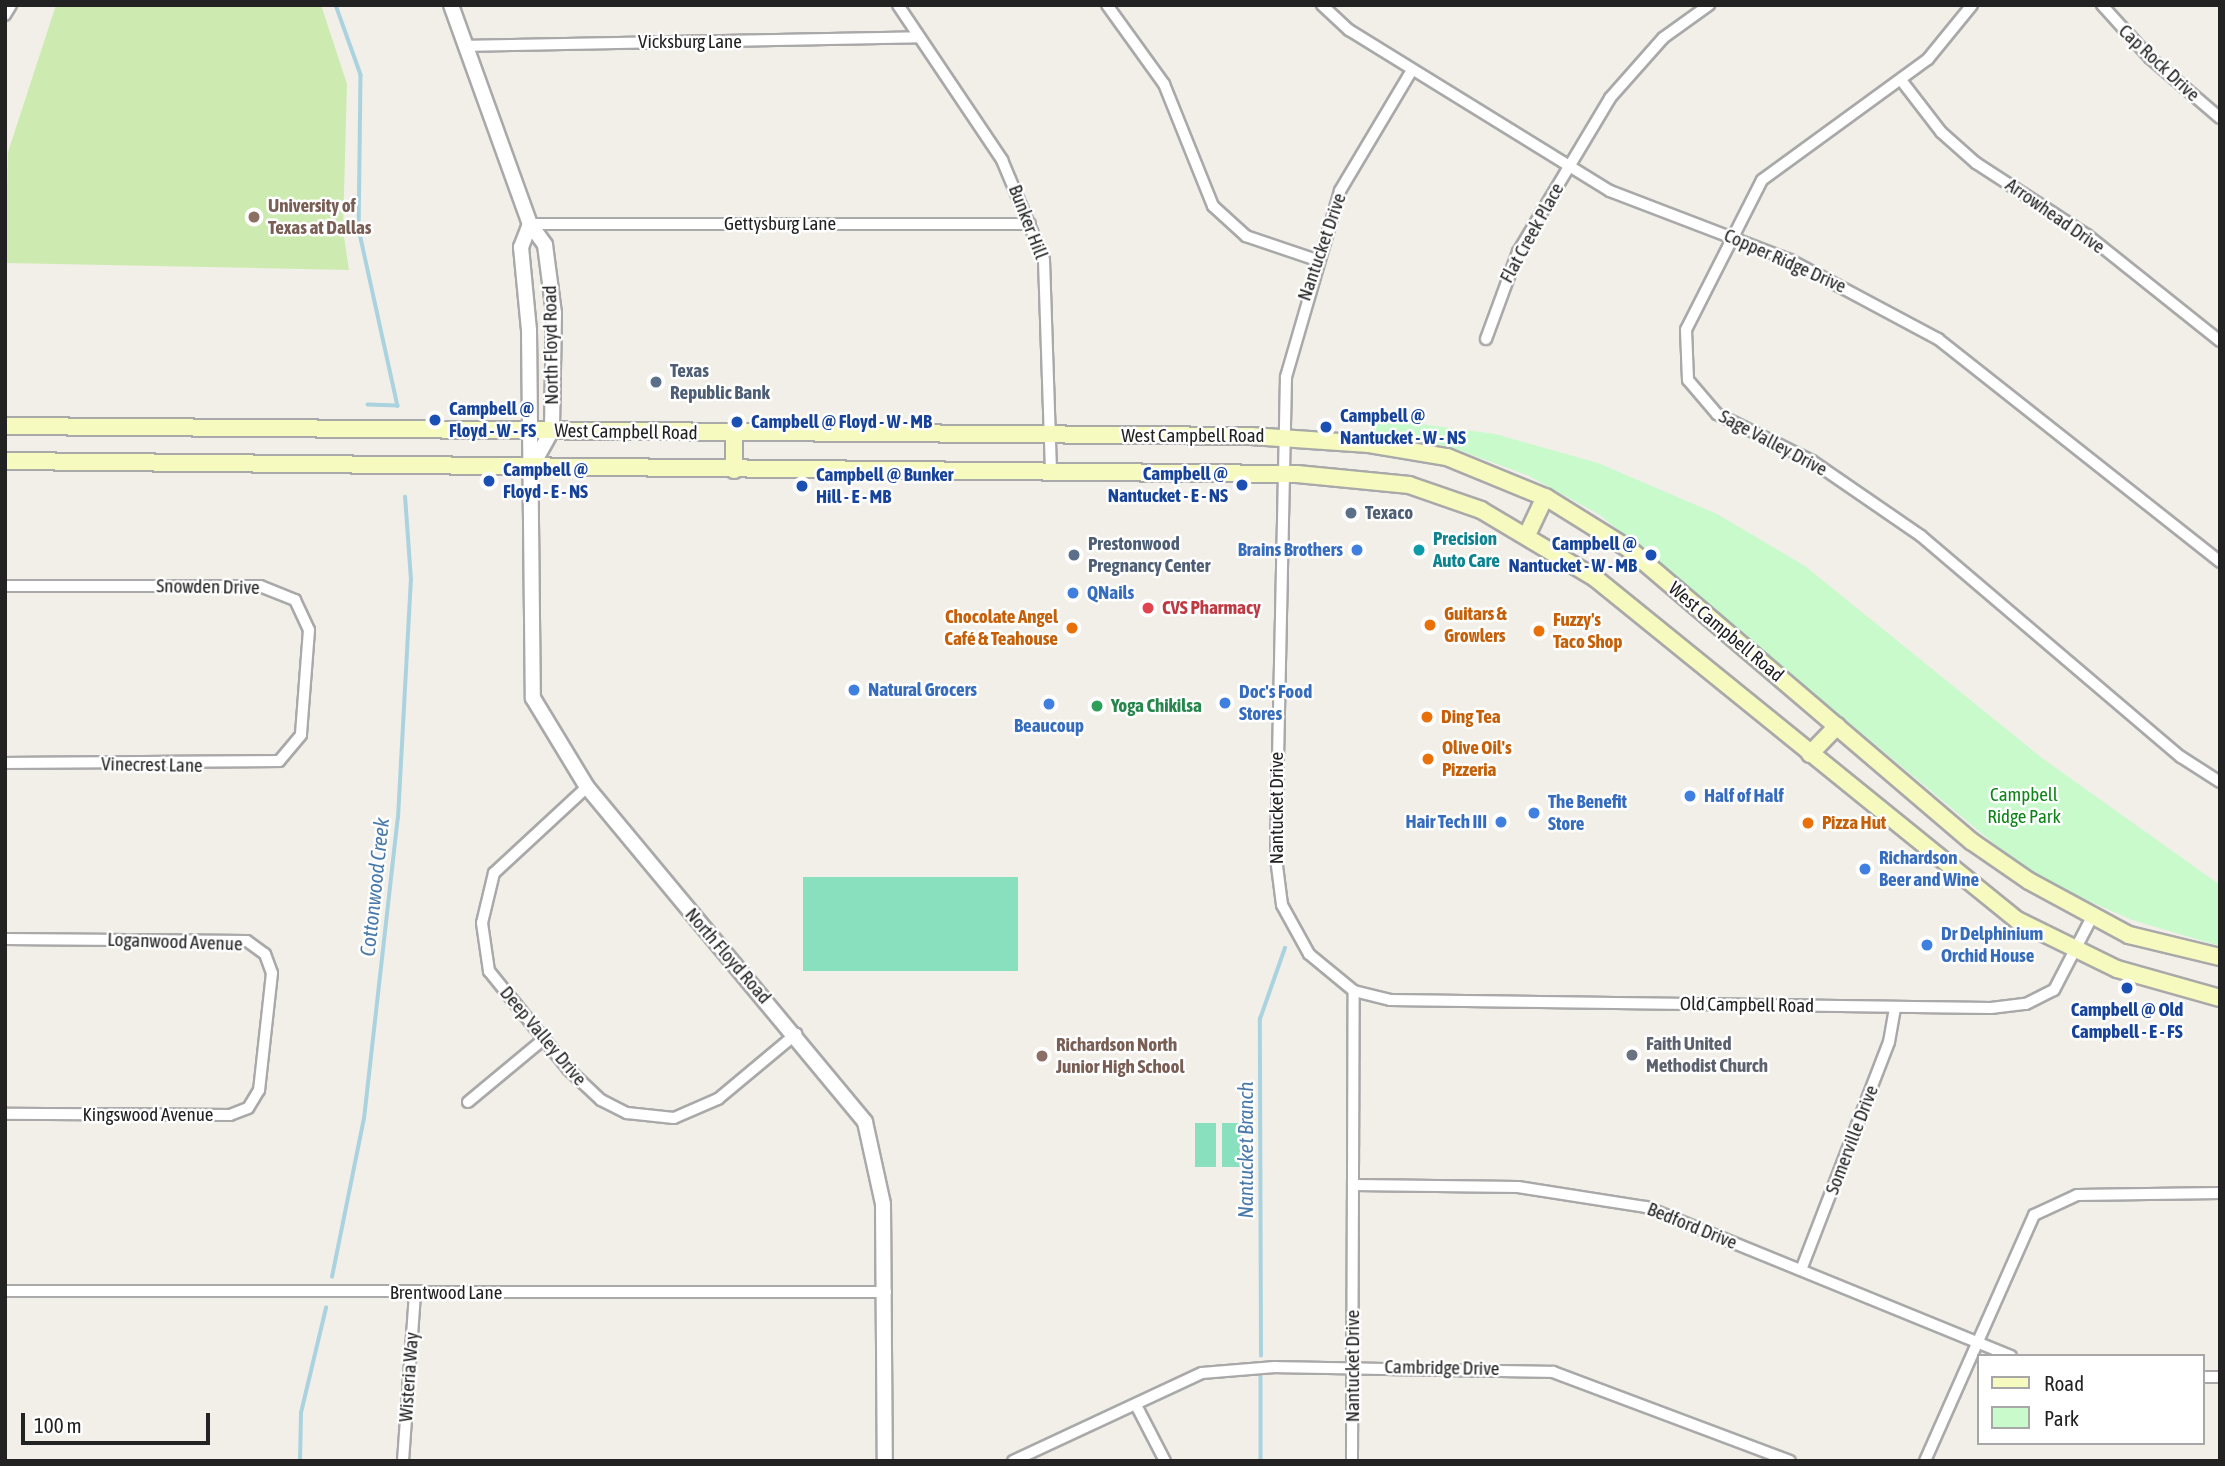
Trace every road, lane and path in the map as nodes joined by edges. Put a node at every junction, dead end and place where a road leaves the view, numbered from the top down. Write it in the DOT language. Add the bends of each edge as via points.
graph roads {
  1 [pos="11,5"];
  2 [pos="451,5"];
  3 [pos="898,5"];
  4 [pos="1107,5"];
  5 [pos="1322,5"];
  6 [pos="1709,5"];
  7 [pos="1972,5"];
  8 [pos="2102,5"];
  9 [pos="5,15"];
  10 [pos="916,37"];
  11 [pos="464,46"];
  12 [pos="1412,69"];
  13 [pos="1901,80"];
  14 [pos="2220,118"];
  15 [pos="1569,168"];
  16 [pos="530,224"];
  17 [pos="1030,224"];
  18 [pos="1733,236"];
  19 [pos="1317,260"];
  20 [pos="1486,339"];
  21 [pos="2220,341"];
  22 [pos="5,426"];
  23 [pos="552,430"];
  24 [pos="527,431"];
  25 [pos="734,433"];
  26 [pos="1051,435"];
  27 [pos="1283,437"];
  28 [pos="5,461"];
  29 [pos="533,466"];
  30 [pos="734,470"];
  31 [pos="1051,472"];
  32 [pos="1282,474"];
  33 [pos="1545,497"];
  34 [pos="1527,534"];
  35 [pos="2220,562"];
  36 [pos="5,586"];
  37 [pos="1837,726"];
  38 [pos="293,749"];
  39 [pos="1810,754"];
  40 [pos="5,763"];
  41 [pos="2220,782"];
  42 [pos="587,786"];
  43 [pos="2092,917"];
  44 [pos="5,939"];
  45 [pos="2078,950"];
  46 [pos="2220,957"];
  47 [pos="1354,991"];
  48 [pos="2220,998"];
  49 [pos="1895,1008"];
  50 [pos="267,1029"];
  51 [pos="796,1034"];
  52 [pos="544,1039"];
  53 [pos="468,1102"];
  54 [pos="5,1114"];
  55 [pos="1354,1185"];
  56 [pos="2220,1194"];
  57 [pos="1801,1270"];
  58 [pos="5,1291"];
  59 [pos="886,1292"];
  60 [pos="415,1293"];
  61 [pos="1974,1340"];
  62 [pos="2006,1354"];
  63 [pos="1353,1367"];
  64 [pos="1136,1405"];
  65 [pos="403,1461"];
  66 [pos="886,1461"];
  67 [pos="1013,1461"];
  68 [pos="1165,1461"];
  69 [pos="1352,1461"];
  70 [pos="1790,1461"];
  71 [pos="1925,1461"];
  1 -- 9 [label="street"];
  2 -- 11 [label="street, North Floyd Road"];
  3 -- 10 [label="street, Bunker Hill"];
  4 -- 19 [label="street" via="1164,84 1213,206 1246,236"];
  5 -- 12 [label="street, Copper Ridge Drive"];
  6 -- 15 [label="street, Flat Creek Place" via="1663,38 1631,72"];
  7 -- 13 [label="street, Sage Valley Drive" via="1952,35"];
  8 -- 14 [label="street, Cap Rock Drive" via="2150,58"];
  10 -- 11 [label="street, Vicksburg Lane"];
  10 -- 17 [label="street, Bunker Hill" via="994,147"];
  11 -- 16 [label="street, North Floyd Road"];
  12 -- 15 [label="street, Copper Ridge Drive"];
  12 -- 19 [label="street, Nantucket Drive" via="1340,191"];
  13 -- 18 [label="street, Sage Valley Drive" via="1779,163 1750,197"];
  13 -- 21 [label="street, Arrowhead Drive" via="1941,132 1976,163 2087,235"];
  15 -- 18 [label="street, Copper Ridge Drive" via="1630,200"];
  15 -- 20 [label="street, Flat Creek Place" via="1518,252"];
  16 -- 17 [label="street, Gettysburg Lane"];
  16 -- 23 [label="street, North Floyd Road" via="545,245 551,278"];
  16 -- 24 [label="street, North Floyd Road" via="521,247"];
  17 -- 26 [label="street, Bunker Hill" via="1049,291"];
  18 -- 35 [label="street, Copper Ridge Drive" via="1938,339"];
  18 -- 41 [label="street, Sage Valley Drive" via="1684,342 1688,380 1703,404 1874,501 2180,757"];
  19 -- 27 [label="street, Nantucket Drive" via="1289,354"];
  22 -- 24 [label="main road, West Campbell Road"];
  23 -- 24 [label="main road, West Campbell Road"];
  23 -- 25 [label="main road, West Campbell Road"];
  23 -- 29 [label="street, North Floyd Road"];
  24 -- 29 [label="street, North Floyd Road"];
  25 -- 26 [label="main road, West Campbell Road"];
  25 -- 30 [label="main road"];
  26 -- 27 [label="main road, West Campbell Road"];
  26 -- 31 [label="street, Bunker Hill"];
  27 -- 32 [label="street, Nantucket Drive"];
  27 -- 33 [label="main road, West Campbell Road" via="1447,457"];
  28 -- 29 [label="main road, West Campbell Road"];
  29 -- 30 [label="main road, West Campbell Road"];
  29 -- 42 [label="street, North Floyd Road" via="533,698"];
  30 -- 31 [label="main road, West Campbell Road"];
  31 -- 32 [label="main road, West Campbell Road"];
  32 -- 34 [label="main road, West Campbell Road" via="1409,485 1458,500"];
  32 -- 47 [label="street, Nantucket Drive" via="1277,877 1295,936 1319,967"];
  33 -- 34 [label="main road"];
  33 -- 37 [label="main road, West Campbell Road" via="1629,549"];
  34 -- 39 [label="main road, West Campbell Road" via="1627,601"];
  36 -- 38 [label="street, Snowden Drive" via="279,590 295,600 309,630 305,714"];
  37 -- 39 [label="main road"];
  37 -- 43 [label="main road, West Campbell Road" via="1971,841"];
  38 -- 40 [label="street, Vinecrest Lane" via="279,761 250,766"];
  39 -- 45 [label="main road, West Campbell Road" via="1966,884"];
  42 -- 51 [label="street, North Floyd Road"];
  42 -- 52 [label="street, Deep Valley Drive" via="494,873 484,906 486,964"];
  43 -- 45 [label="street, Old Campbell Road"];
  43 -- 46 [label="main road, West Campbell Road" via="2151,943"];
  44 -- 50 [label="street, Loganwood Avenue" via="247,941 265,954 272,973"];
  45 -- 48 [label="main road, West Campbell Road" via="2142,978"];
  45 -- 49 [label="street, Old Campbell Road" via="2054,990 2026,1004"];
  47 -- 49 [label="street, Old Campbell Road" via="1429,1002"];
  47 -- 55 [label="street, Nantucket Drive"];
  49 -- 57 [label="street, Somerville Drive" via="1889,1042"];
  50 -- 54 [label="street, Kingswood Avenue" via="259,1090 248,1108 230,1115"];
  51 -- 52 [label="street, Deep Valley Drive" via="719,1099 696,1112 657,1119 601,1100"];
  51 -- 59 [label="street, North Floyd Road" via="852,1100 874,1144"];
  52 -- 53 [label="street"];
  55 -- 57 [label="street, Bedford Drive" via="1518,1187 1607,1199 1646,1207"];
  55 -- 63 [label="street, Nantucket Drive"];
  56 -- 61 [label="street" via="2077,1195 2054,1202 2023,1230"];
  57 -- 61 [label="street, Bedford Drive"];
  58 -- 60 [label="street, Brentwood Lane"];
  59 -- 60 [label="street, Brentwood Lane"];
  59 -- 66 [label="street, North Floyd Road"];
  60 -- 65 [label="street, Wisteria Way"];
  61 -- 62 [label="street, Bedford Drive"];
  61 -- 71 [label="street"];
  63 -- 64 [label="street, Cambridge Drive" via="1218,1369"];
  63 -- 69 [label="street, Nantucket Drive"];
  63 -- 70 [label="street, Cambridge Drive" via="1553,1372"];
  64 -- 67 [label="street, Cambridge Drive"];
  64 -- 68 [label="street"];
}
